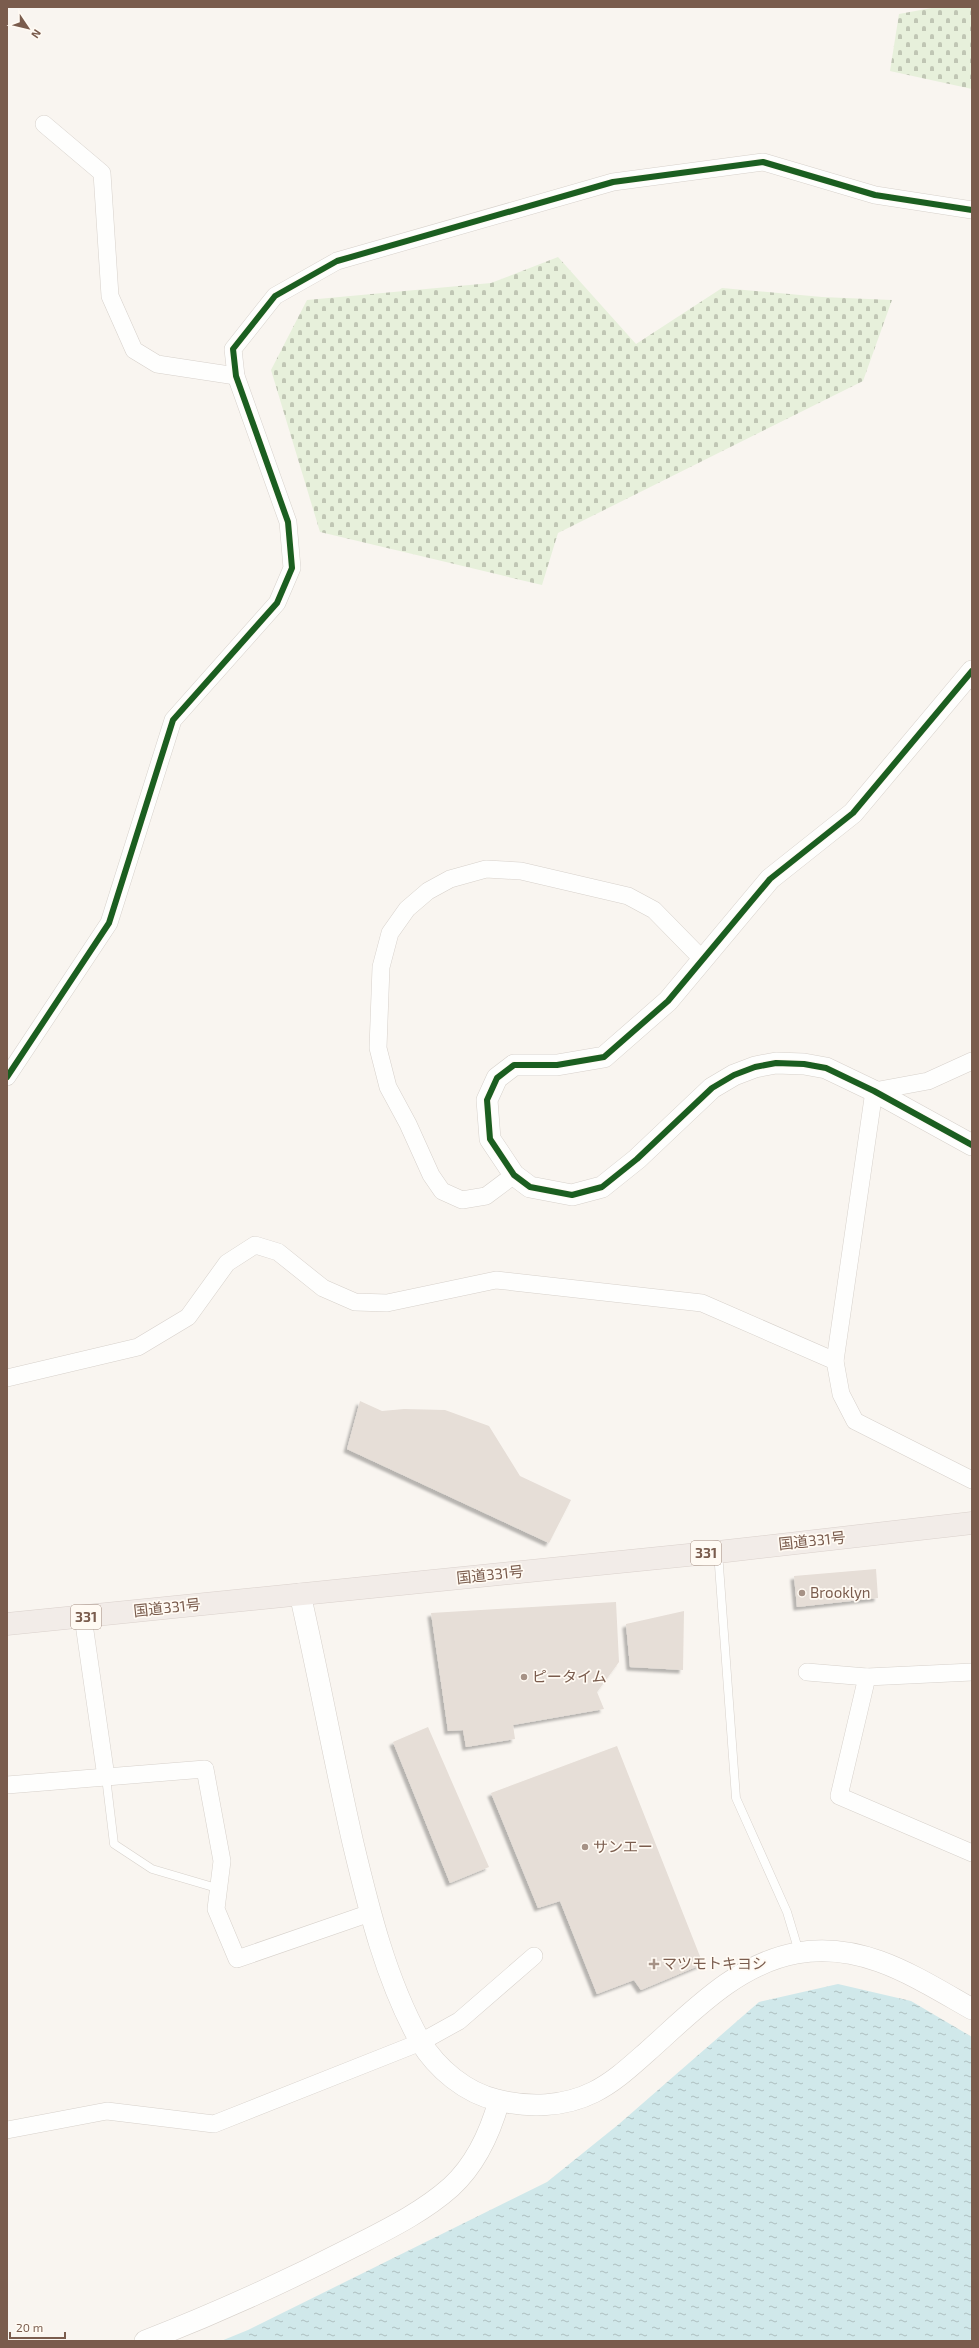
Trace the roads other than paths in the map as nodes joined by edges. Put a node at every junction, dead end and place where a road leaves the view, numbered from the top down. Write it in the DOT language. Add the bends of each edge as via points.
graph roads {
  1 [pos="44,124"];
  2 [pos="972,210"];
  3 [pos="236,376"];
  4 [pos="972,671"];
  5 [pos="702,959"];
  6 [pos="972,1061"];
  7 [pos="7,1077"];
  8 [pos="874,1091"];
  9 [pos="972,1145"];
  10 [pos="514,1174"];
  11 [pos="835,1361"];
  12 [pos="7,1378"];
  13 [pos="972,1480"];
  14 [pos="972,1523"];
  15 [pos="718,1552"];
  16 [pos="300,1594"];
  17 [pos="83,1617"];
  18 [pos="7,1624"];
  19 [pos="807,1672"];
  20 [pos="972,1672"];
  21 [pos="867,1677"];
  22 [pos="106,1777"];
  23 [pos="7,1785"];
  24 [pos="972,1853"];
  25 [pos="220,1889"];
  26 [pos="370,1913"];
  27 [pos="799,1952"];
  28 [pos="534,1956"];
  29 [pos="972,2009"];
  30 [pos="421,2042"];
  31 [pos="498,2101"];
  32 [pos="7,2130"];
  33 [pos="145,2341"];
  1 -- 3 [label="street" via="102,173 110,296 134,350 157,364"];
  2 -- 3 [label="street" via="875,195 763,162 613,182 337,262 275,296 233,349"];
  3 -- 7 [label="street" via="288,522 292,568 277,603 173,720 108,923"];
  4 -- 5 [label="street" via="853,813 770,879"];
  5 -- 10 [label="street" via="668,1001 604,1057 557,1065 514,1065 497,1078 487,1100 490,1139"];
  5 -- 10 [label="street" via="654,910 628,896 521,871 486,869 450,879 428,891 406,909 390,933 381,967 378,1048 388,1087 442,1191 462,1200 486,1196"];
  6 -- 8 [label="street" via="928,1081"];
  8 -- 9 [label="street"];
  8 -- 10 [label="street" via="826,1068 776,1063 755,1067 734,1075 712,1088 637,1159 602,1187 572,1195 548,1192 530,1187"];
  8 -- 11 [label="street"];
  11 -- 12 [label="street" via="702,1303 496,1280 387,1302 355,1302 323,1288 278,1252 255,1245 227,1263 188,1317 138,1347"];
  11 -- 13 [label="street" via="841,1394 855,1421"];
  14 -- 15 [label="highway, 国道331号 / 331"];
  15 -- 16 [label="highway, 国道331号 / 331"];
  15 -- 27 [label="lane" via="736,1798 787,1912"];
  16 -- 17 [label="highway, 国道331号 / 331"];
  16 -- 26 [label="street"];
  17 -- 18 [label="highway, 国道331号 / 331"];
  17 -- 22 [label="street"];
  19 -- 21 [label="street"];
  20 -- 21 [label="street"];
  21 -- 24 [label="street" via="839,1796"];
  22 -- 23 [label="street"];
  22 -- 25 [label="lane" via="114,1844 152,1869"];
  22 -- 25 [label="street" via="204,1769 222,1861"];
  25 -- 26 [label="street" via="216,1909 237,1959"];
  26 -- 30 [label="street" via="390,1972"];
  27 -- 29 [label="street" via="851,1952 882,1961"];
  27 -- 31 [label="street" via="762,1963 734,1978 618,2078 594,2092 567,2102 539,2106"];
  28 -- 30 [label="street" via="460,2021"];
  30 -- 31 [label="street" via="435,2062 459,2083 486,2098"];
  30 -- 32 [label="street" via="214,2124 108,2111"];
  31 -- 33 [label="street" via="492,2126 472,2163 451,2187 405,2220 308,2270"];
}
